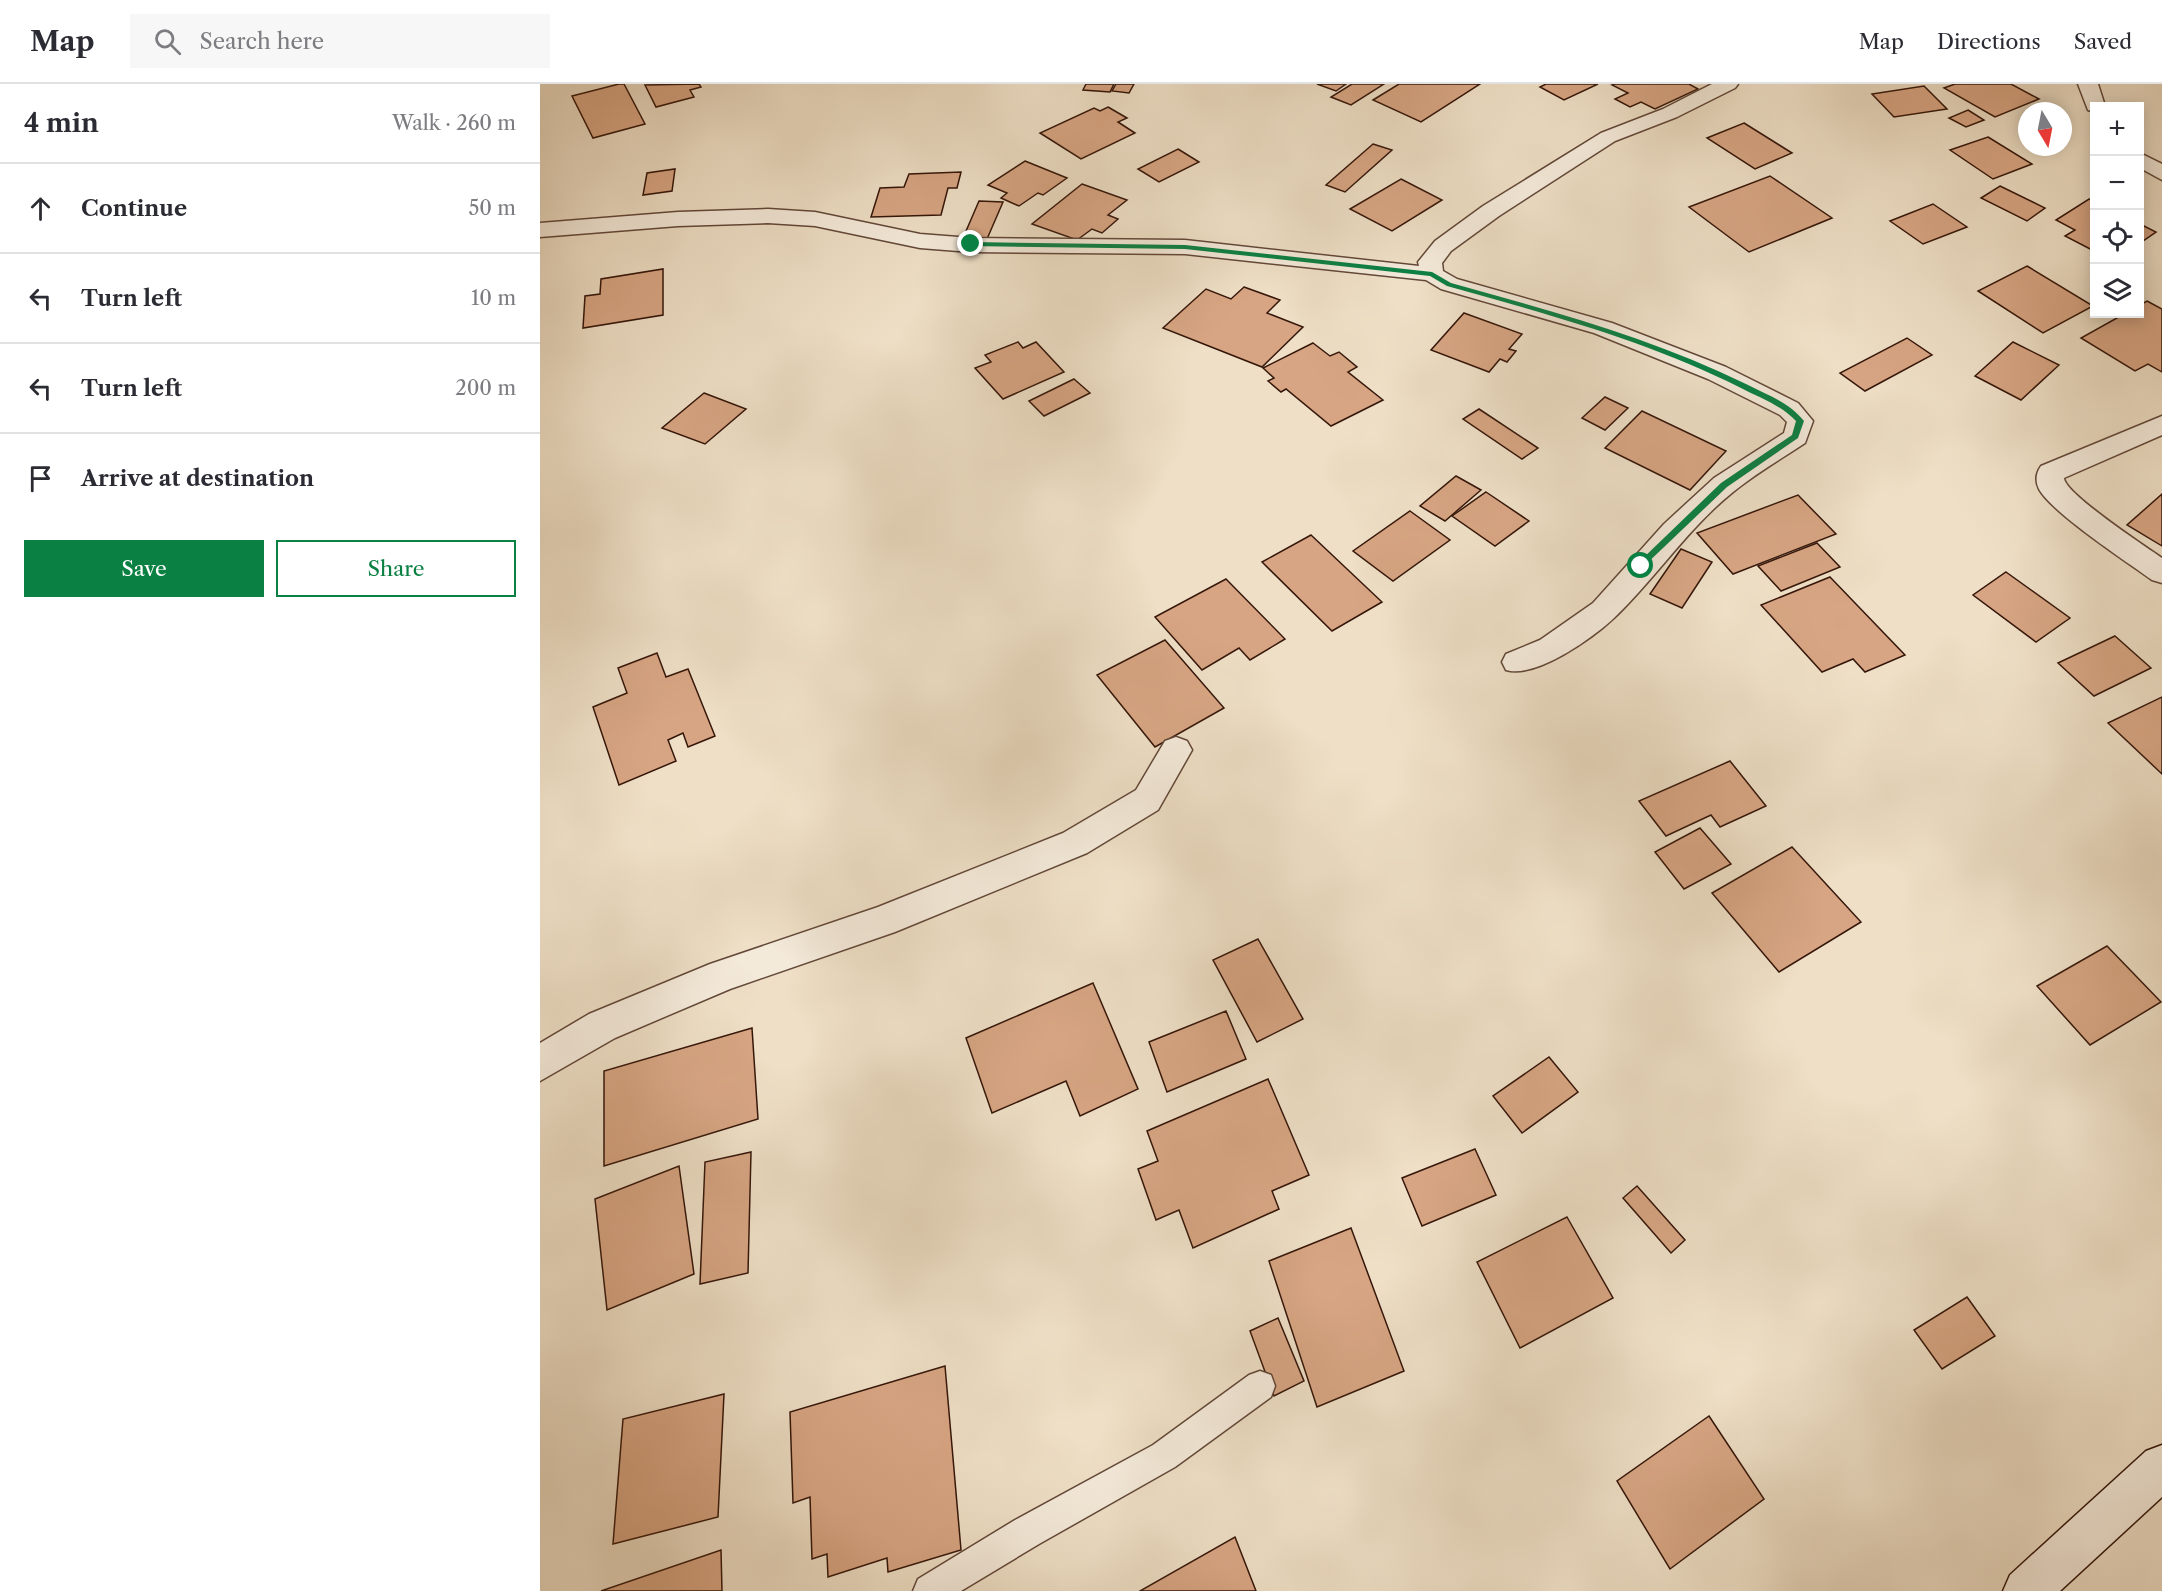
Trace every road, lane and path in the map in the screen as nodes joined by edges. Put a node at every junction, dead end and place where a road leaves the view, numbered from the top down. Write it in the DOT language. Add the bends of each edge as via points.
graph roads {
  1 [pos="1728,84"];
  2 [pos="2088,84"];
  3 [pos="2094,102"];
  4 [pos="2144,162"];
  5 [pos="2162,174"];
  6 [pos="540,230"];
  7 [pos="1432,274"];
  8 [pos="2162,425"];
  9 [pos="2162,573"];
  10 [pos="1517,662"];
  11 [pos="1176,750"];
  12 [pos="540,1063"];
  13 [pos="1260,1386"];
  14 [pos="2162,1467"];
  15 [pos="930,1591"];
  16 [pos="2026,1591"];
  1 -- 7 [label="street" via="1670,113 1608,137 1491,211 1443,246 1430,262"];
  2 -- 3 [label="street"];
  4 -- 5 [label="street"];
  6 -- 7 [label="street" via="768,216 815,219 920,241 1185,247"];
  7 -- 10 [label="street" via="1449,284 1603,328 1717,373 1771,398 1800,421 1796,437 1724,485 1674,531 1603,611 1551,648"];
  8 -- 9 [label="street" via="2050,473 2052,486 2068,504"];
  11 -- 12 [label="street" via="1147,800 1075,843 883,921 723,975 602,1026"];
  13 -- 15 [label="lane" via="1164,1456"];
  14 -- 16 [label="street"];
}
